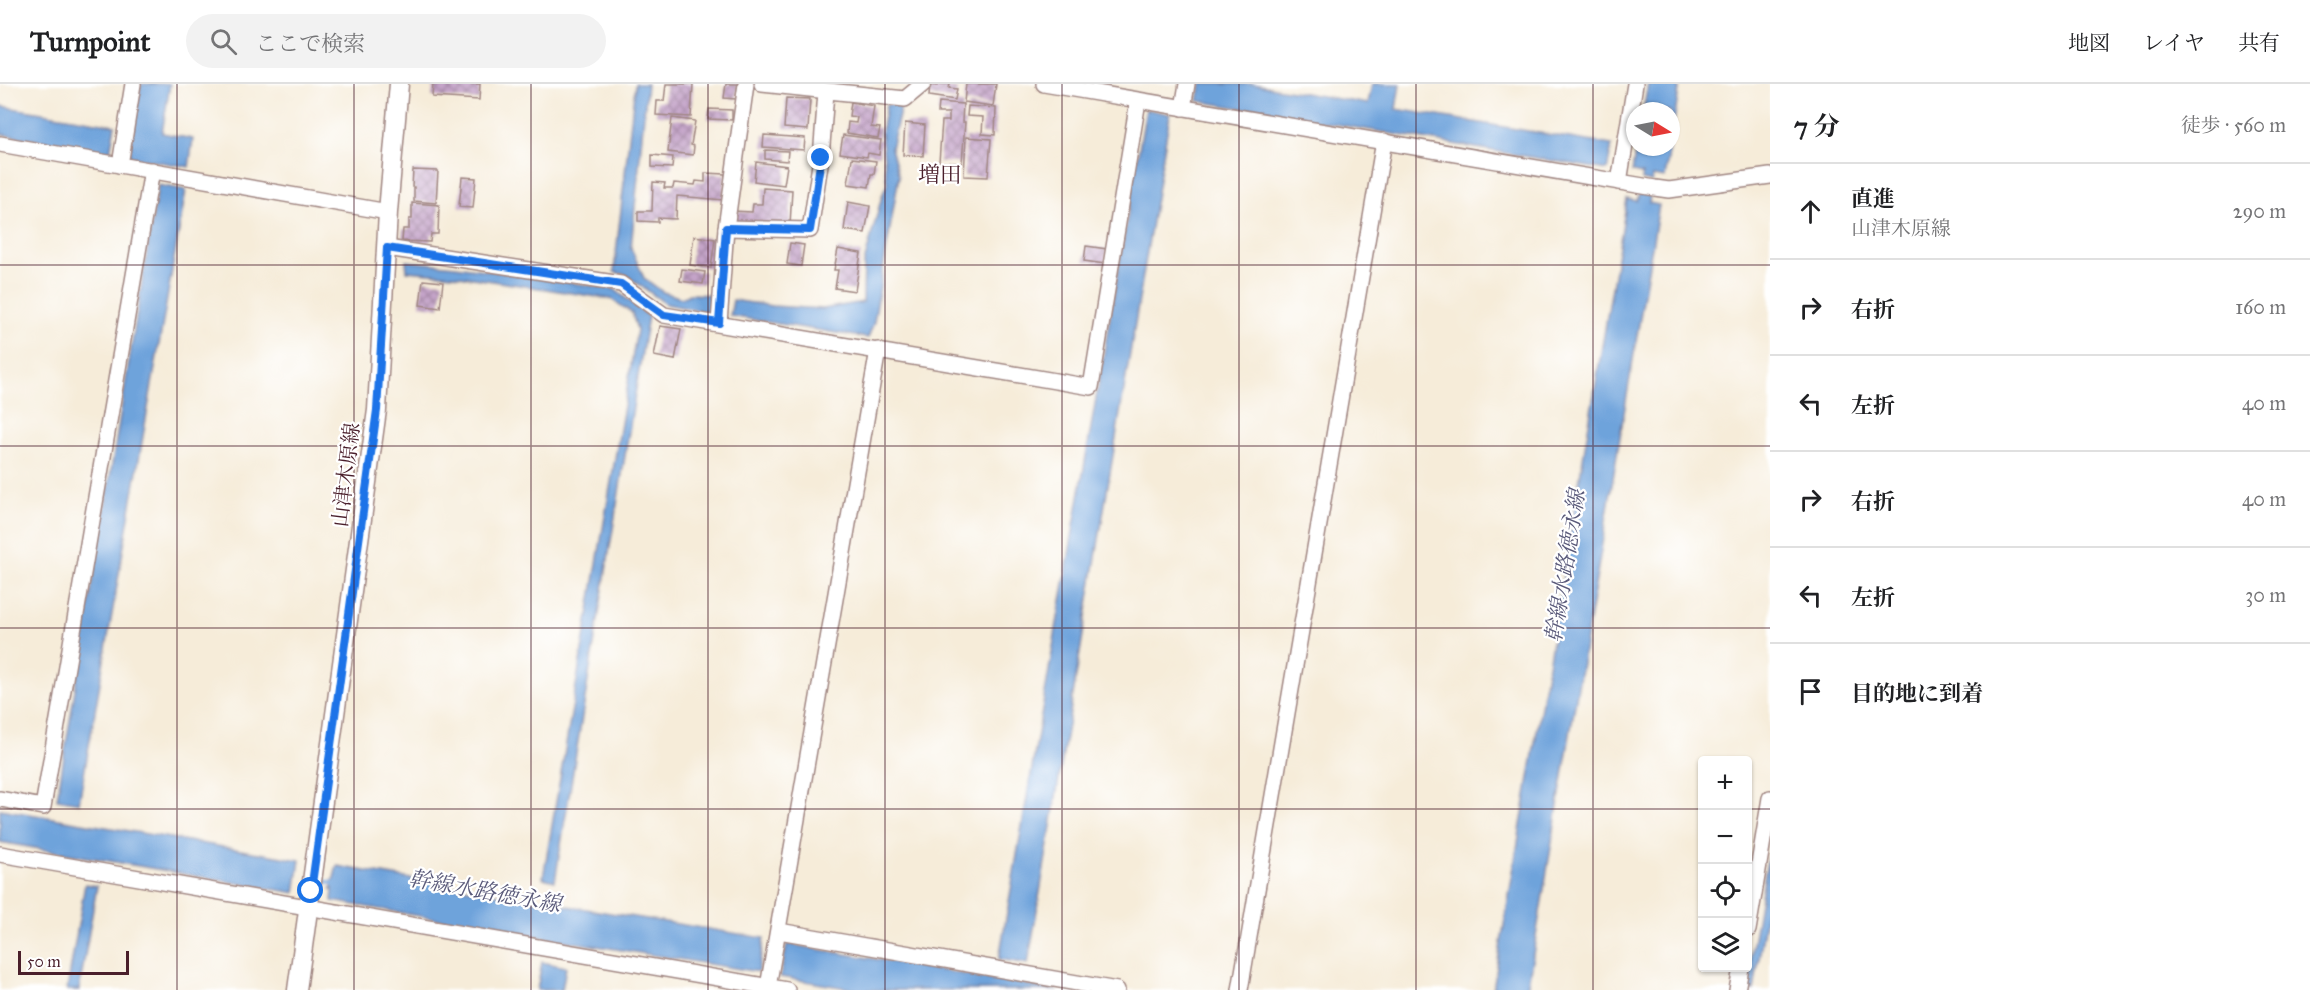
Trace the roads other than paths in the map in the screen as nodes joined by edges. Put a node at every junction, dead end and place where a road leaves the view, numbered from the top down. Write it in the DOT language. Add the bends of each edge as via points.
graph roads {
  1 [pos="133,84"];
  2 [pos="399,84"];
  3 [pos="746,84"];
  4 [pos="762,84"];
  5 [pos="923,84"];
  6 [pos="1044,84"];
  7 [pos="1187,84"];
  8 [pos="1635,84"];
  9 [pos="826,92"];
  10 [pos="1138,101"];
  11 [pos="1183,108"];
  12 [pos="1384,141"];
  13 [pos="0,144"];
  14 [pos="120,165"];
  15 [pos="152,170"];
  16 [pos="1770,176"];
  17 [pos="1619,182"];
  18 [pos="388,212"];
  19 [pos="726,228"];
  20 [pos="387,248"];
  21 [pos="719,323"];
  22 [pos="878,350"];
  23 [pos="1770,798"];
  24 [pos="0,799"];
  25 [pos="0,854"];
  26 [pos="310,899"];
  27 [pos="1750,918"];
  28 [pos="779,931"];
  29 [pos="1740,972"];
  30 [pos="779,989"];
  31 [pos="297,990"];
  32 [pos="1117,990"];
  33 [pos="1240,990"];
  34 [pos="1737,990"];
  1 -- 14 [label="street"];
  2 -- 18 [label="street, 山津木原線"];
  3 -- 19 [label="street"];
  4 -- 9 [label="street"];
  5 -- 9 [label="street" via="905,99"];
  6 -- 10 [label="street"];
  7 -- 11 [label="street"];
  8 -- 17 [label="street"];
  9 -- 19 [label="street" via="810,230"];
  10 -- 11 [label="street"];
  10 -- 22 [label="street" via="1091,387"];
  11 -- 12 [label="street"];
  12 -- 17 [label="street"];
  12 -- 33 [label="street"];
  13 -- 14 [label="street"];
  14 -- 15 [label="street"];
  15 -- 18 [label="street"];
  15 -- 24 [label="street" via="43,807"];
  16 -- 17 [label="street" via="1669,190"];
  18 -- 20 [label="street, 山津木原線"];
  19 -- 21 [label="street"];
  20 -- 21 [label="street" via="621,284 664,315"];
  20 -- 26 [label="street, 山津木原線" via="377,410"];
  21 -- 22 [label="street"];
  22 -- 28 [label="street"];
  23 -- 27 [label="street"];
  25 -- 26 [label="street"];
  26 -- 30 [label="street"];
  26 -- 31 [label="street, 山津木原線"];
  28 -- 30 [label="street" via="772,969"];
  28 -- 32 [label="street"];
  29 -- 34 [label="street"];
}
